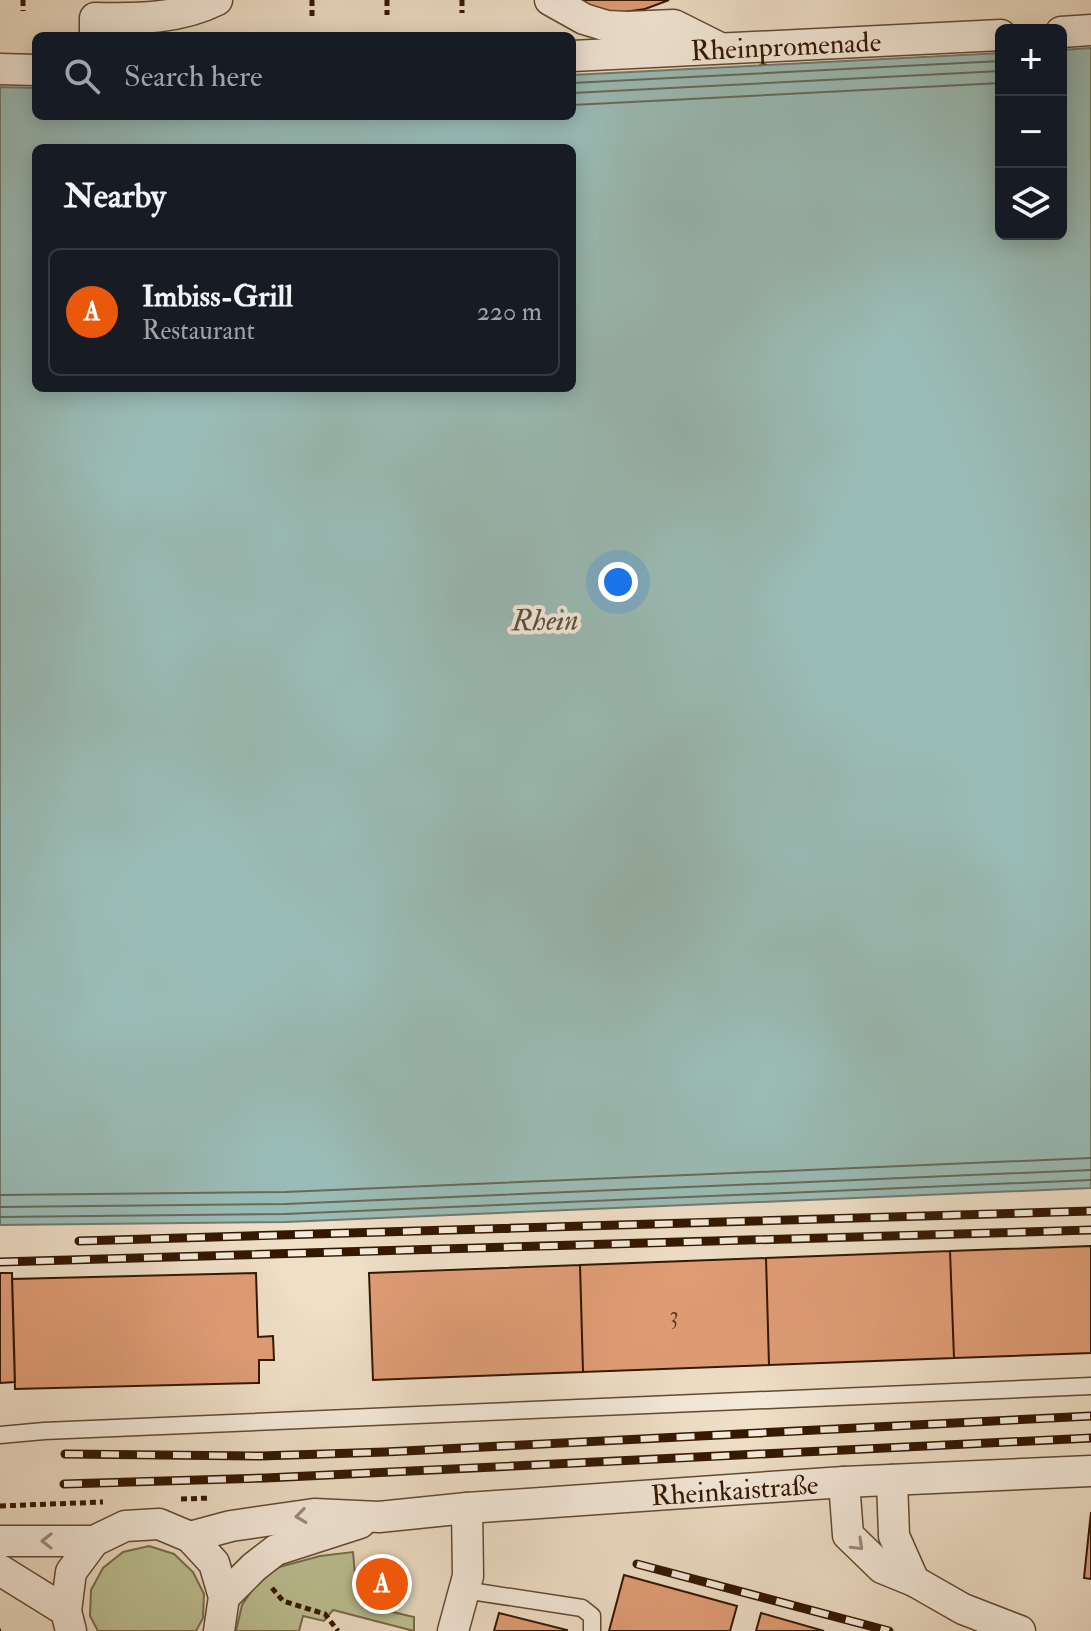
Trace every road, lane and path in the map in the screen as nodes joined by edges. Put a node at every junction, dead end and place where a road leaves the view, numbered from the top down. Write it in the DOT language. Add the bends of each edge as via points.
graph roads {
  1 [pos="23,0"];
  2 [pos="217,0"];
  3 [pos="312,0"];
  4 [pos="387,0"];
  5 [pos="462,0"];
  6 [pos="550,0"];
  7 [pos="23,11"];
  8 [pos="462,13"];
  9 [pos="387,15"];
  10 [pos="312,17"];
  11 [pos="1091,30"];
  12 [pos="95,32"];
  13 [pos="1067,32"];
  14 [pos="995,35"];
  15 [pos="722,49"];
  16 [pos="576,56"];
  17 [pos="0,69"];
  18 [pos="32,70"];
  19 [pos="1091,1386"];
  20 [pos="0,1435"];
  21 [pos="1091,1471"];
  22 [pos="892,1480"];
  23 [pos="844,1482"];
  24 [pos="467,1508"];
  25 [pos="379,1517"];
  26 [pos="190,1537"];
  27 [pos="0,1541"];
  28 [pos="94,1541"];
  29 [pos="0,1570"];
  30 [pos="914,1581"];
  31 [pos="464,1590"];
  32 [pos="224,1597"];
  33 [pos="68,1621"];
  34 [pos="219,1631"];
  35 [pos="453,1631"];
  36 [pos="592,1631"];
  37 [pos="1020,1631"];
  1 -- 7 [label="path"];
  2 -- 12 [label="street" via="164,16 95,18"];
  3 -- 10 [label="path"];
  4 -- 9 [label="path"];
  5 -- 8 [label="path"];
  6 -- 15 [label="street" via="607,26 674,25"];
  11 -- 13 [label="street"];
  14 -- 15 [label="street, Rheinpromenade"];
  15 -- 16 [label="street, Rheinpromenade"];
  17 -- 18 [label="street"];
  19 -- 20 [label="lane"];
  21 -- 22 [label="street, Rheinkaistraße"];
  22 -- 23 [label="street, Rheinkaistraße"];
  22 -- 30 [label="street" via="894,1536"];
  23 -- 24 [label="street, Rheinkaistraße"];
  23 -- 30 [label="street, one-way" via="848,1535 882,1568"];
  24 -- 25 [label="street, Rheinkaistraße"];
  24 -- 31 [label="street"];
  25 -- 26 [label="street, Rheinkaistraße, one-way" via="314,1514"];
  25 -- 32 [label="street, Rheinkaistraße" via="276,1550"];
  26 -- 28 [label="street" via="159,1524 125,1526"];
  26 -- 32 [label="street" via="214,1563"];
  28 -- 27 [label="street, one-way"];
  28 -- 33 [label="street" via="71,1572"];
  29 -- 33 [label="street"];
  30 -- 37 [label="street" via="963,1609"];
  31 -- 35 [label="street"];
  31 -- 36 [label="lane" via="582,1608 592,1616"];
  32 -- 34 [label="street"];
}
